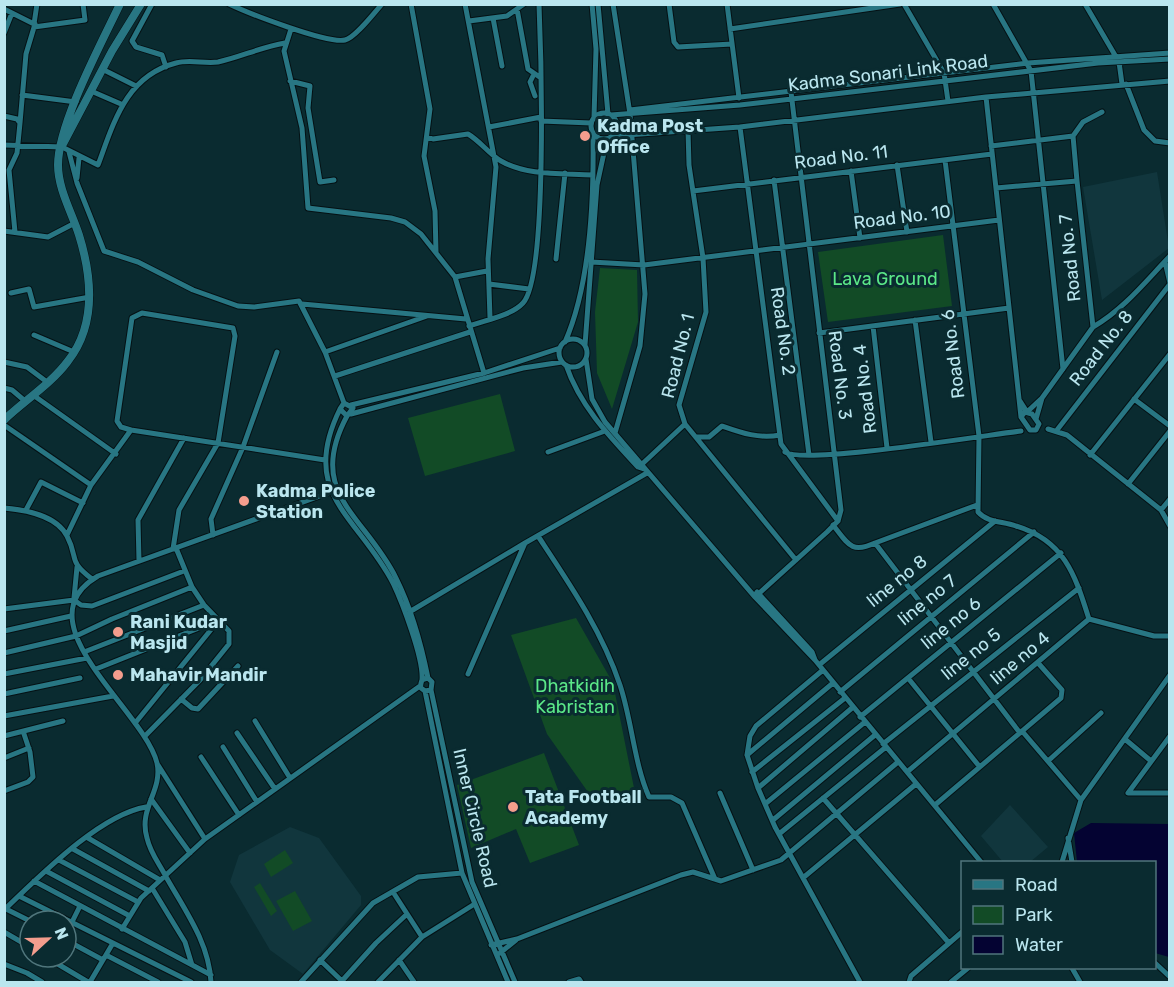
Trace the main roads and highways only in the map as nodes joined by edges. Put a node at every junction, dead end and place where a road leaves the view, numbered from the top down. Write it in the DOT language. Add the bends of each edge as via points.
graph roads {
  1 [pos="120,4"];
  2 [pos="141,4"];
  3 [pos="62,146"];
  4 [pos="4,420"];
  1 -- 3 [label="main road" via="62,134"];
  2 -- 3 [label="main road"];
  3 -- 4 [label="main road" via="59,173 86,261 90,297 86,323 74,352"];
}
